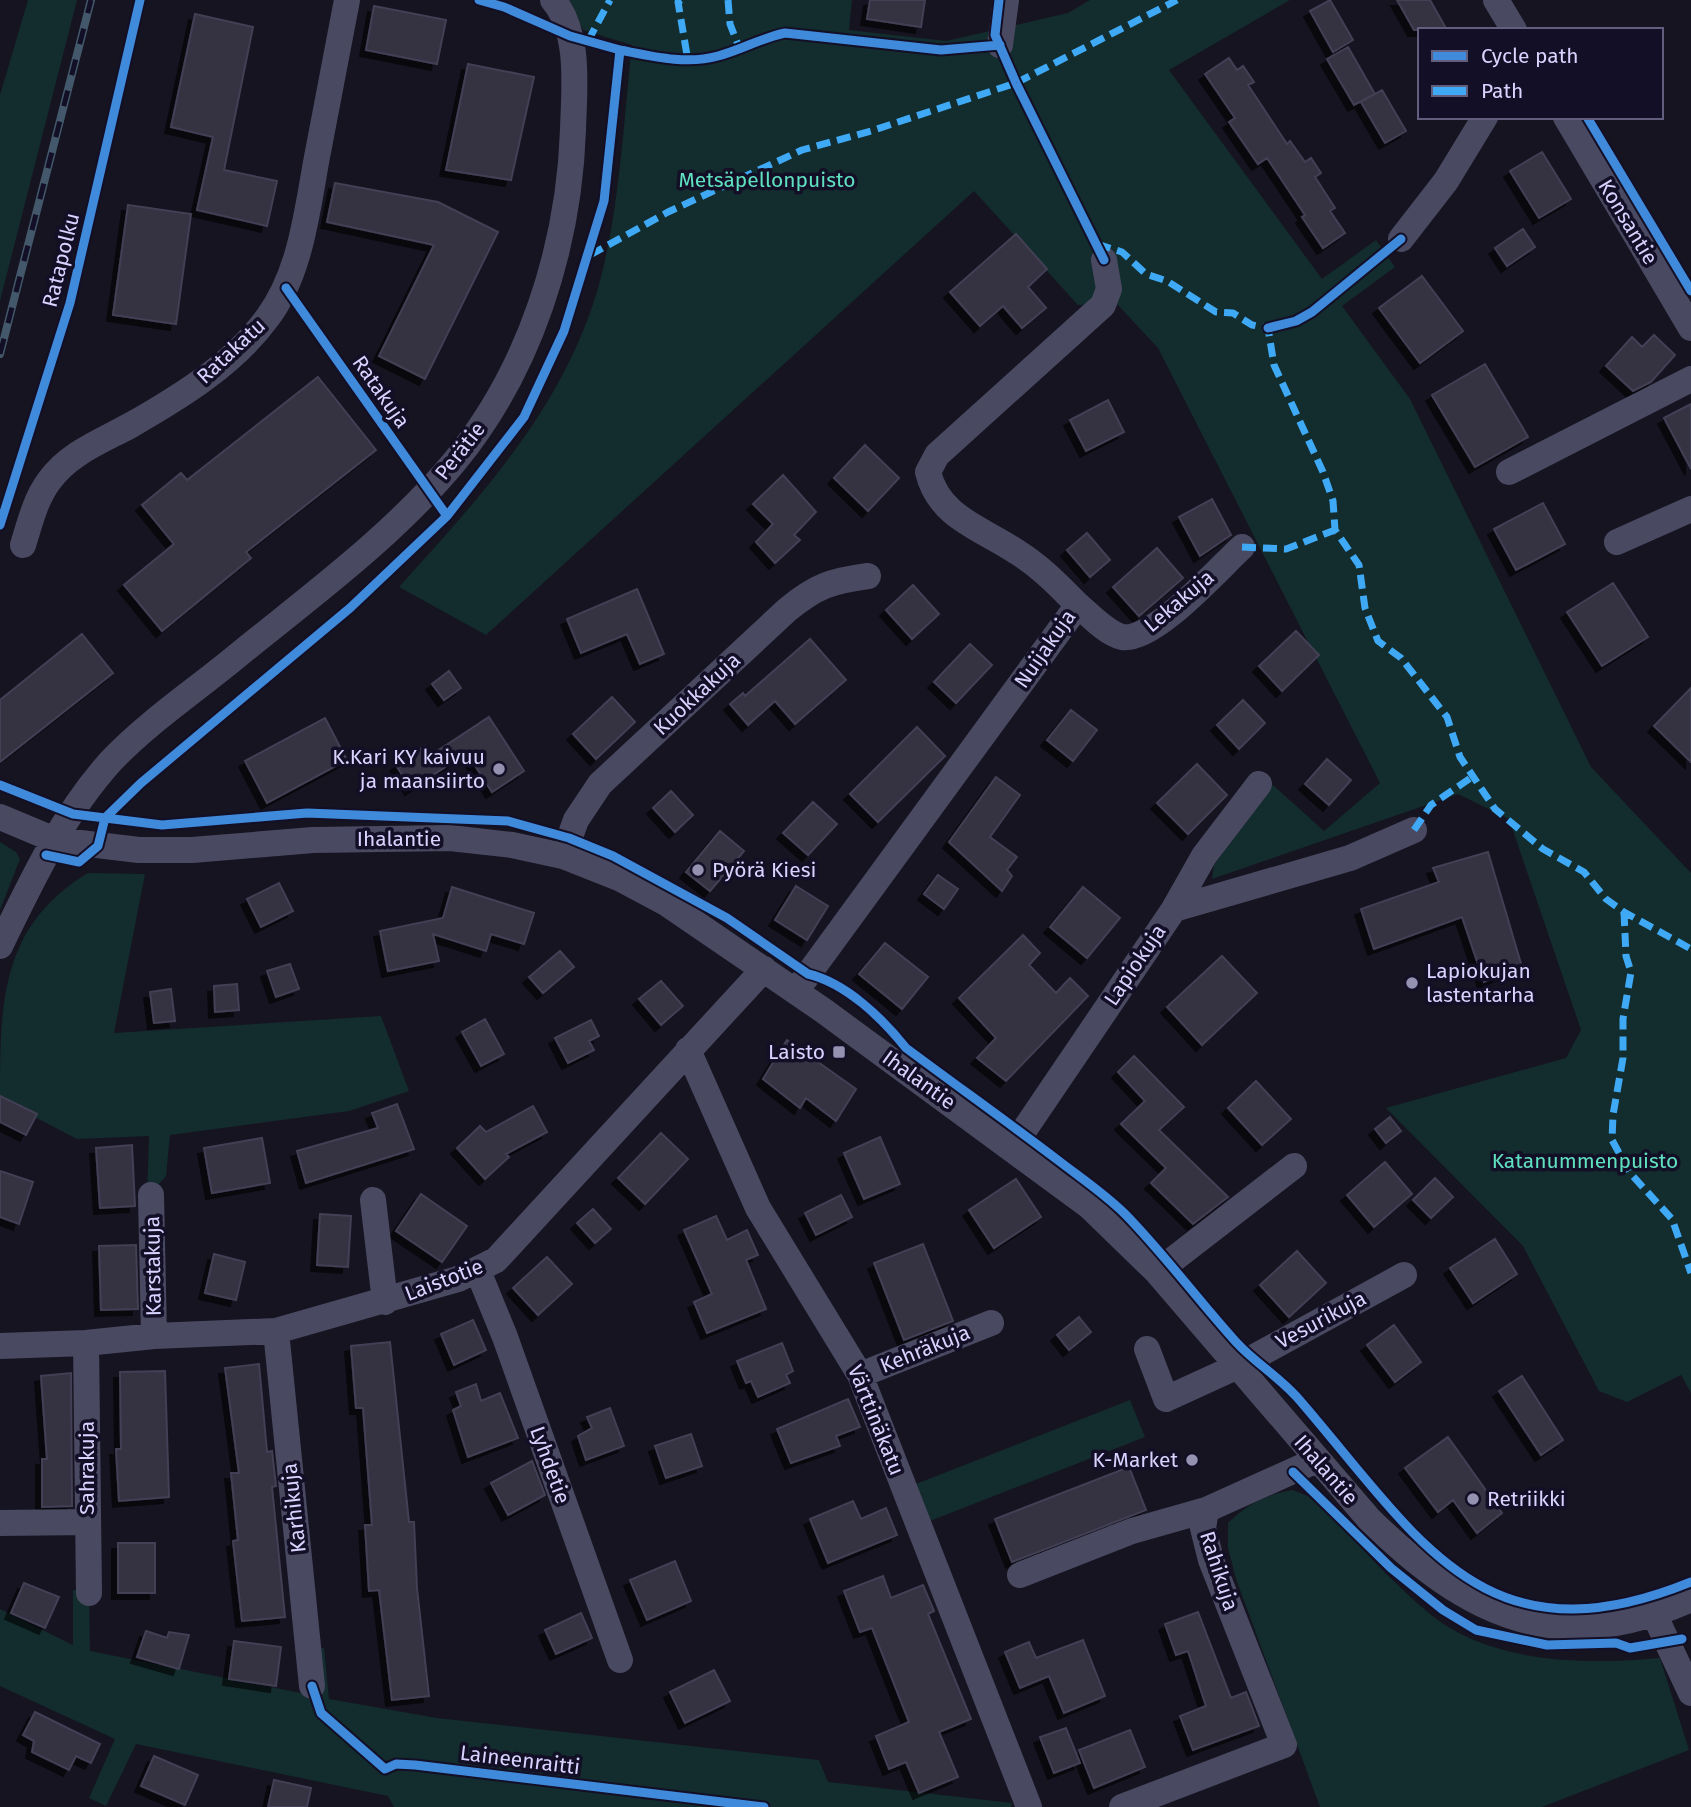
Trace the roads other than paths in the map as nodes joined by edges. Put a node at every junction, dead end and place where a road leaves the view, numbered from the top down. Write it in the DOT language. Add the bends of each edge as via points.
graph roads {
  1 [pos="346,0"];
  2 [pos="553,0"];
  3 [pos="1006,0"];
  4 [pos="1496,0"];
  5 [pos="1513,28"];
  6 [pos="1000,45"];
  7 [pos="1484,119"];
  8 [pos="1567,119"];
  9 [pos="1401,239"];
  10 [pos="1104,260"];
  11 [pos="1691,328"];
  12 [pos="1691,379"];
  13 [pos="1509,472"];
  14 [pos="1691,509"];
  15 [pos="1617,542"];
  16 [pos="23,545"];
  17 [pos="1242,547"];
  18 [pos="868,576"];
  19 [pos="1078,605"];
  20 [pos="1259,784"];
  21 [pos="0,817"];
  22 [pos="1414,830"];
  23 [pos="55,840"];
  24 [pos="563,856"];
  25 [pos="1174,909"];
  26 [pos="0,946"];
  27 [pos="764,969"];
  28 [pos="796,991"];
  29 [pos="688,1049"];
  30 [pos="1012,1147"];
  31 [pos="1294,1166"];
  32 [pos="151,1195"];
  33 [pos="373,1200"];
  34 [pos="478,1271"];
  35 [pos="1157,1272"];
  36 [pos="1405,1275"];
  37 [pos="385,1302"];
  38 [pos="991,1323"];
  39 [pos="276,1331"];
  40 [pos="154,1336"];
  41 [pos="86,1343"];
  42 [pos="0,1346"];
  43 [pos="1147,1349"];
  44 [pos="1238,1366"];
  45 [pos="860,1375"];
  46 [pos="1317,1460"];
  47 [pos="1206,1510"];
  48 [pos="87,1522"];
  49 [pos="0,1523"];
  50 [pos="1020,1575"];
  51 [pos="89,1593"];
  52 [pos="1691,1599"];
  53 [pos="1655,1616"];
  54 [pos="620,1660"];
  55 [pos="312,1686"];
  56 [pos="1691,1693"];
  57 [pos="1029,1807"];
  58 [pos="1122,1807"];
  1 -- 16 [label="street, Ratakatu" via="304,229 286,288 270,315 253,337 203,379 69,461 49,481"];
  2 -- 23 [label="street, Perätie" via="566,19 572,52 571,171 535,321 500,396 455,461 405,515 113,759"];
  3 -- 6 [label="street"];
  4 -- 5 [label="street"];
  7 -- 9 [label="street" via="1446,181"];
  8 -- 11 [label="street, Konsantie"];
  10 -- 19 [label="street, Nuijakuja" via="1109,289 1103,304 937,455 928,472 950,511 1017,551"];
  12 -- 13 [label="street"];
  14 -- 15 [label="street"];
  17 -- 19 [label="street, Lekakuja" via="1160,623 1136,636 1122,637 1110,631"];
  18 -- 24 [label="street, Kuokkakuja" via="831,581 808,593 778,619 600,784 576,820"];
  19 -- 28 [label="street, Nuijakuja"];
  20 -- 25 [label="street, Lapiokuja" via="1223,829"];
  21 -- 23 [label="street, Ihalantie"];
  22 -- 25 [label="street" via="1350,859"];
  23 -- 24 [label="street, Ihalantie" via="179,850 313,840 450,838"];
  23 -- 26 [label="street, Perätie"];
  24 -- 27 [label="street, Ihalantie" via="621,879 666,904"];
  25 -- 30 [label="street, Lapiokuja"];
  27 -- 28 [label="street, Ihalantie"];
  27 -- 29 [label="street, Laistotie"];
  28 -- 30 [label="street, Ihalantie"];
  29 -- 34 [label="street, Laistotie" via="496,1260"];
  29 -- 45 [label="street, Värttinäkatu" via="758,1208"];
  30 -- 35 [label="street, Ihalantie" via="1088,1206"];
  31 -- 35 [label="street"];
  32 -- 40 [label="street, Karstakuja"];
  33 -- 37 [label="street"];
  34 -- 37 [label="street, Laistotie"];
  34 -- 54 [label="street, Lyhdetie"];
  35 -- 44 [label="street, Ihalantie"];
  36 -- 44 [label="street, Vesurikuja"];
  37 -- 39 [label="street, Laistotie"];
  38 -- 45 [label="street, Kehräkuja"];
  39 -- 40 [label="street, Laistotie"];
  39 -- 55 [label="street, Karhikuja"];
  40 -- 41 [label="street, Laistotie"];
  41 -- 42 [label="street, Laistotie"];
  41 -- 48 [label="street, Sahrakuja"];
  43 -- 44 [label="street, Vesurikuja" via="1166,1399"];
  44 -- 46 [label="street, Ihalantie"];
  45 -- 57 [label="street, Värttinäkatu"];
  46 -- 47 [label="street, Rahikuja"];
  46 -- 53 [label="street, Ihalantie" via="1404,1553 1452,1589 1498,1612 1594,1628"];
  47 -- 50 [label="street" via="1132,1531"];
  47 -- 58 [label="street, Rahikuja" via="1203,1528 1212,1560 1284,1745"];
  48 -- 49 [label="street"];
  48 -- 51 [label="street, Sahrakuja"];
  52 -- 53 [label="street, Ihalantie"];
  53 -- 56 [label="street"];
}
